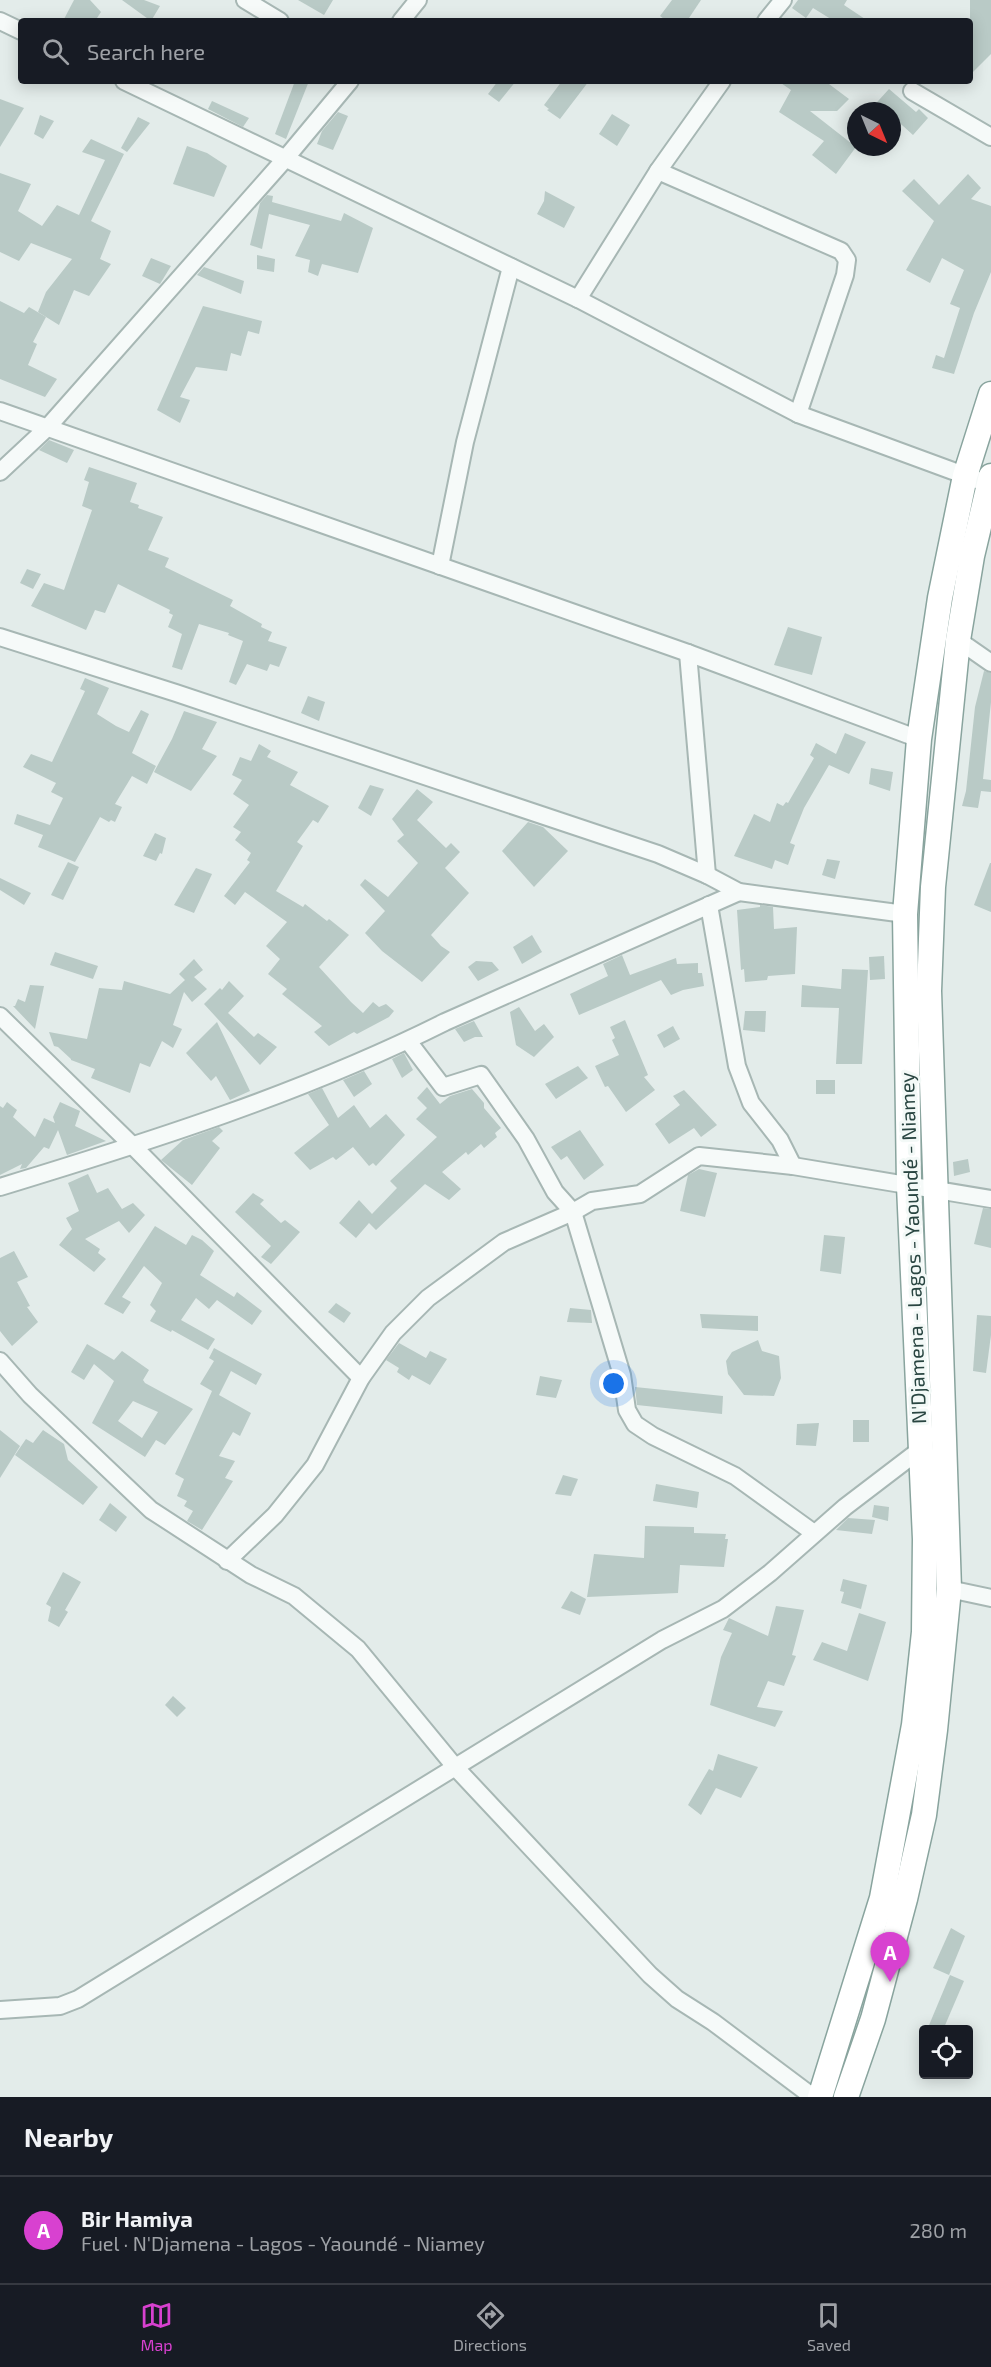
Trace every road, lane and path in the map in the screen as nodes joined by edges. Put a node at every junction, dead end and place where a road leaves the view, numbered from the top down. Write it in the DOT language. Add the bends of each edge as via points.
graph roads {
  1 [pos="245,0"];
  2 [pos="418,0"];
  3 [pos="783,0"];
  4 [pos="275,18"];
  5 [pos="403,18"];
  6 [pos="768,18"];
  7 [pos="0,21"];
  8 [pos="18,30"];
  9 [pos="130,84"];
  10 [pos="348,84"];
  11 [pos="720,84"];
  12 [pos="912,92"];
  13 [pos="991,137"];
  14 [pos="285,159"];
  15 [pos="658,171"];
  16 [pos="512,267"];
  17 [pos="578,299"];
  18 [pos="991,394"];
  19 [pos="0,411"];
  20 [pos="798,414"];
  21 [pos="47,428"];
  22 [pos="0,472"];
  23 [pos="965,476"];
  24 [pos="990,482"];
  25 [pos="440,566"];
  26 [pos="0,637"];
  27 [pos="958,640"];
  28 [pos="688,653"];
  29 [pos="991,663"];
  30 [pos="919,739"];
  31 [pos="707,874"];
  32 [pos="739,892"];
  33 [pos="709,905"];
  34 [pos="905,914"];
  35 [pos="0,1016"];
  36 [pos="408,1041"];
  37 [pos="133,1146"];
  38 [pos="793,1166"];
  39 [pos="909,1186"];
  40 [pos="0,1187"];
  41 [pos="936,1188"];
  42 [pos="991,1199"];
  43 [pos="573,1212"];
  44 [pos="0,1361"];
  45 [pos="361,1378"];
  46 [pos="921,1449"];
  47 [pos="814,1533"];
  48 [pos="228,1561"];
  49 [pos="949,1589"];
  50 [pos="991,1598"];
  51 [pos="456,1768"];
  52 [pos="0,2010"];
  53 [pos="813,2097"];
  54 [pos="820,2097"];
  55 [pos="846,2097"];
  1 -- 4 [label="street"];
  2 -- 5 [label="street"];
  3 -- 6 [label="street"];
  7 -- 8 [label="street"];
  9 -- 14 [label="street"];
  10 -- 14 [label="street"];
  11 -- 15 [label="street"];
  12 -- 13 [label="street"];
  14 -- 16 [label="street"];
  14 -- 21 [label="street"];
  15 -- 17 [label="street"];
  15 -- 20 [label="street" via="841,251 847,260"];
  16 -- 17 [label="street"];
  16 -- 25 [label="street" via="465,442"];
  17 -- 20 [label="street"];
  18 -- 23 [label="highway, N'Djamena - Lagos - Yaoundé - Niamey"];
  19 -- 21 [label="street"];
  20 -- 23 [label="street"];
  21 -- 22 [label="street"];
  21 -- 25 [label="street"];
  23 -- 24 [label="street"];
  23 -- 30 [label="highway, N'Djamena - Lagos - Yaoundé - Niamey" via="940,598"];
  24 -- 27 [label="highway, N'Djamena - Lagos - Yaoundé - Niamey"];
  25 -- 28 [label="street"];
  26 -- 31 [label="street" via="560,821"];
  27 -- 29 [label="street"];
  27 -- 41 [label="highway, N'Djamena - Lagos - Yaoundé - Niamey" via="933,887 929,991"];
  28 -- 30 [label="street"];
  28 -- 31 [label="street"];
  30 -- 34 [label="highway, N'Djamena - Lagos - Yaoundé - Niamey"];
  31 -- 32 [label="street"];
  32 -- 33 [label="street"];
  32 -- 34 [label="street"];
  33 -- 36 [label="street"];
  33 -- 38 [label="street" via="737,1066 751,1103 780,1140"];
  34 -- 39 [label="highway, N'Djamena - Lagos - Yaoundé - Niamey"];
  35 -- 37 [label="street"];
  36 -- 37 [label="street" via="255,1104"];
  36 -- 43 [label="street" via="443,1087 481,1075 526,1139 555,1192"];
  37 -- 40 [label="street"];
  37 -- 45 [label="street"];
  38 -- 39 [label="street"];
  38 -- 43 [label="street" via="699,1156 640,1194 592,1201"];
  39 -- 41 [label="street"];
  39 -- 46 [label="highway, N'Djamena - Lagos - Yaoundé - Niamey"];
  41 -- 42 [label="street"];
  41 -- 49 [label="highway, N'Djamena - Lagos - Yaoundé - Niamey"];
  43 -- 45 [label="street" via="504,1242 428,1298 393,1333"];
  43 -- 47 [label="street" via="619,1366 627,1410 635,1424 735,1476"];
  44 -- 48 [label="street" via="30,1395 151,1510"];
  45 -- 48 [label="street" via="315,1465 275,1515"];
  46 -- 47 [label="street"];
  46 -- 54 [label="highway, N'Djamena - Lagos - Yaoundé - Niamey" via="924,1632 914,1725 882,1898"];
  47 -- 51 [label="street" via="723,1609 662,1640"];
  48 -- 51 [label="street" via="294,1596 358,1649"];
  49 -- 50 [label="street"];
  49 -- 55 [label="highway, N'Djamena - Lagos - Yaoundé - Niamey" via="924,1815 873,2019"];
  51 -- 52 [label="street" via="78,1999 60,2006"];
  51 -- 53 [label="street" via="650,1975 677,1999"];
}
